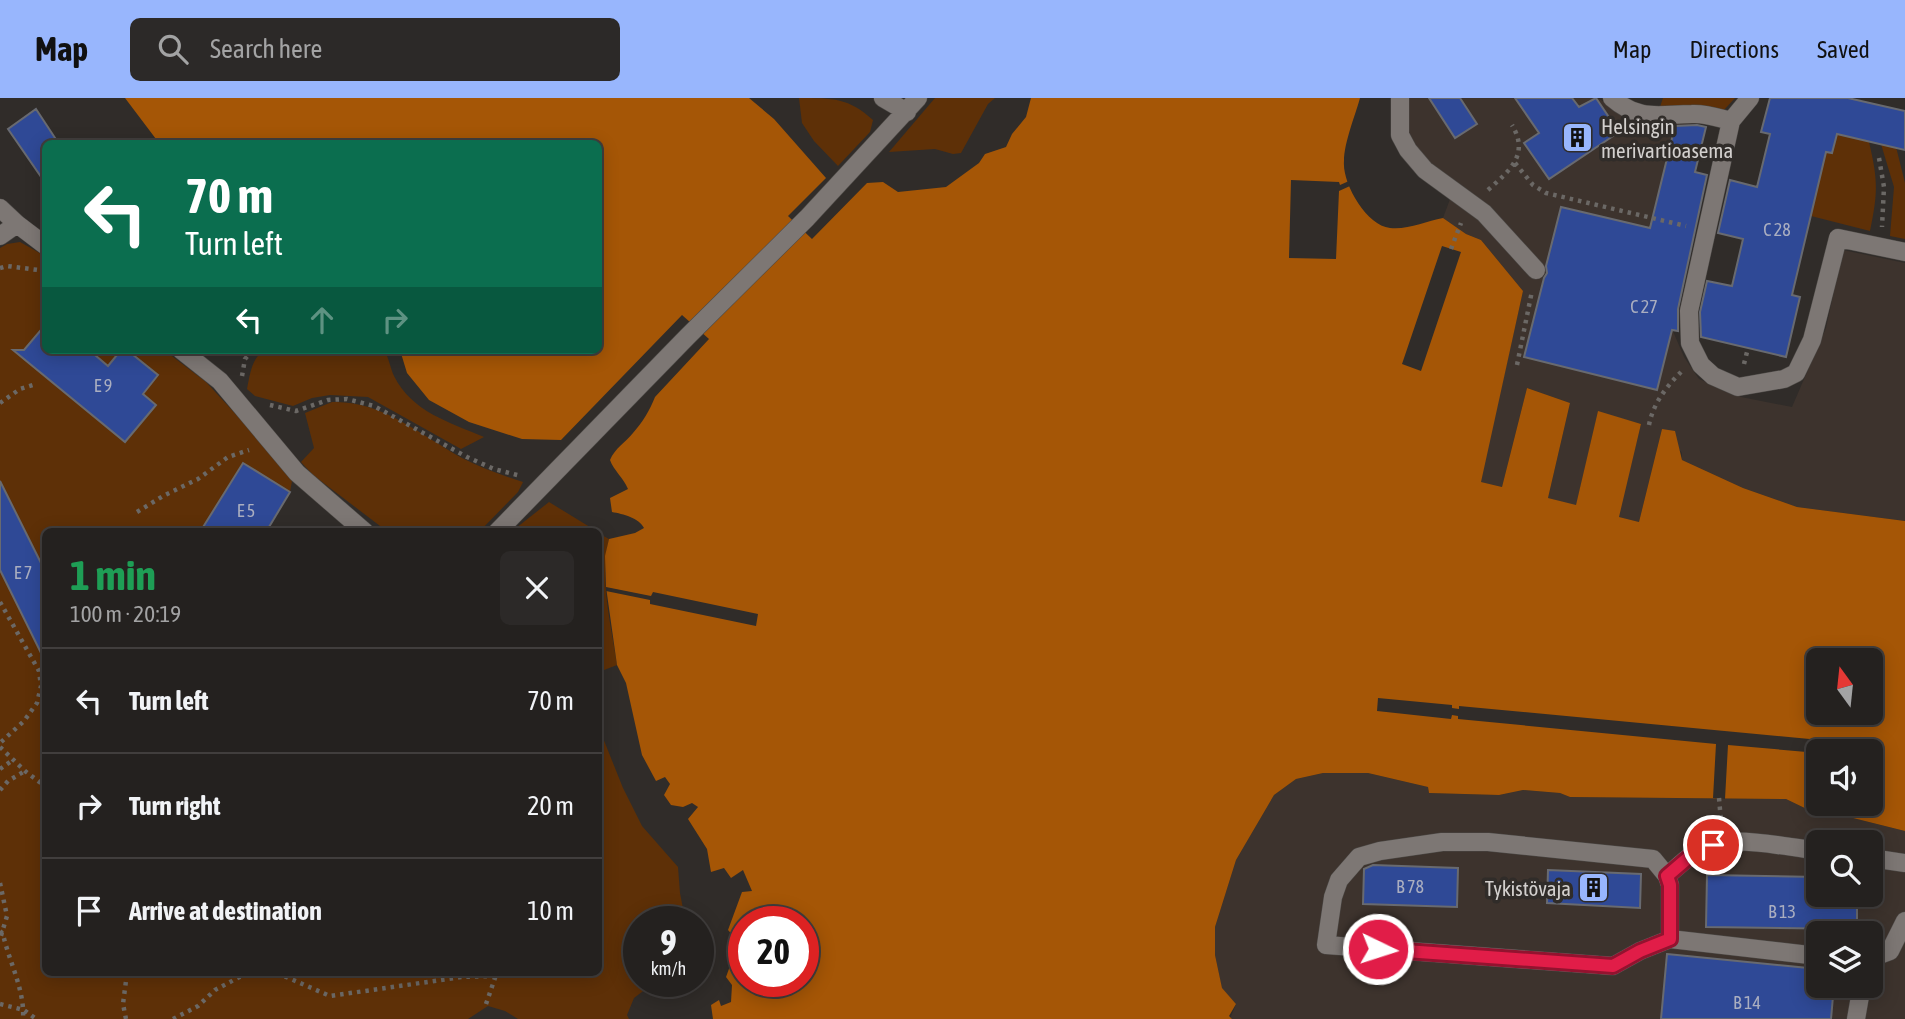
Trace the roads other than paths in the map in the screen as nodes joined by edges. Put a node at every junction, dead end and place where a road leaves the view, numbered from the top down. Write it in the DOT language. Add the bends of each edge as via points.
graph roads {
  1 [pos="883,98"];
  2 [pos="1400,98"];
  3 [pos="1612,98"];
  4 [pos="1750,98"];
  5 [pos="913,105"];
  6 [pos="1731,121"];
  7 [pos="0,208"];
  8 [pos="17,224"];
  9 [pos="0,236"];
  10 [pos="42,243"];
  11 [pos="1905,253"];
  12 [pos="1536,270"];
  13 [pos="186,354"];
  14 [pos="360,528"];
  15 [pos="501,528"];
  16 [pos="1806,850"];
  17 [pos="1883,860"];
  18 [pos="1905,863"];
  19 [pos="1667,876"];
  20 [pos="1905,921"];
  21 [pos="1670,939"];
  22 [pos="1883,954"];
  23 [pos="1806,955"];
  24 [pos="1860,998"];
  25 [pos="1856,1019"];
  1 -- 5 [label="lane"];
  2 -- 12 [label="lane" via="1400,135 1408,150 1425,170 1484,213"];
  3 -- 6 [label="lane" via="1631,112 1695,113"];
  4 -- 6 [label="lane"];
  5 -- 15 [label="lane"];
  6 -- 11 [label="lane" via="1689,311 1690,343 1701,365 1713,376 1738,387 1796,373 1812,341 1838,238"];
  7 -- 8 [label="lane"];
  8 -- 9 [label="lane"];
  8 -- 10 [label="lane"];
  13 -- 14 [label="lane" via="220,381 297,473"];
  16 -- 19 [label="lane" via="1746,842 1713,845"];
  17 -- 18 [label="lane"];
  19 -- 21 [label="lane"];
  19 -- 21 [label="lane" via="1653,859 1639,856 1488,842 1442,842 1380,851 1359,857 1339,880 1326,945 1613,966"];
  20 -- 22 [label="lane" via="1890,951"];
  21 -- 23 [label="lane"];
  24 -- 25 [label="lane"];
}
